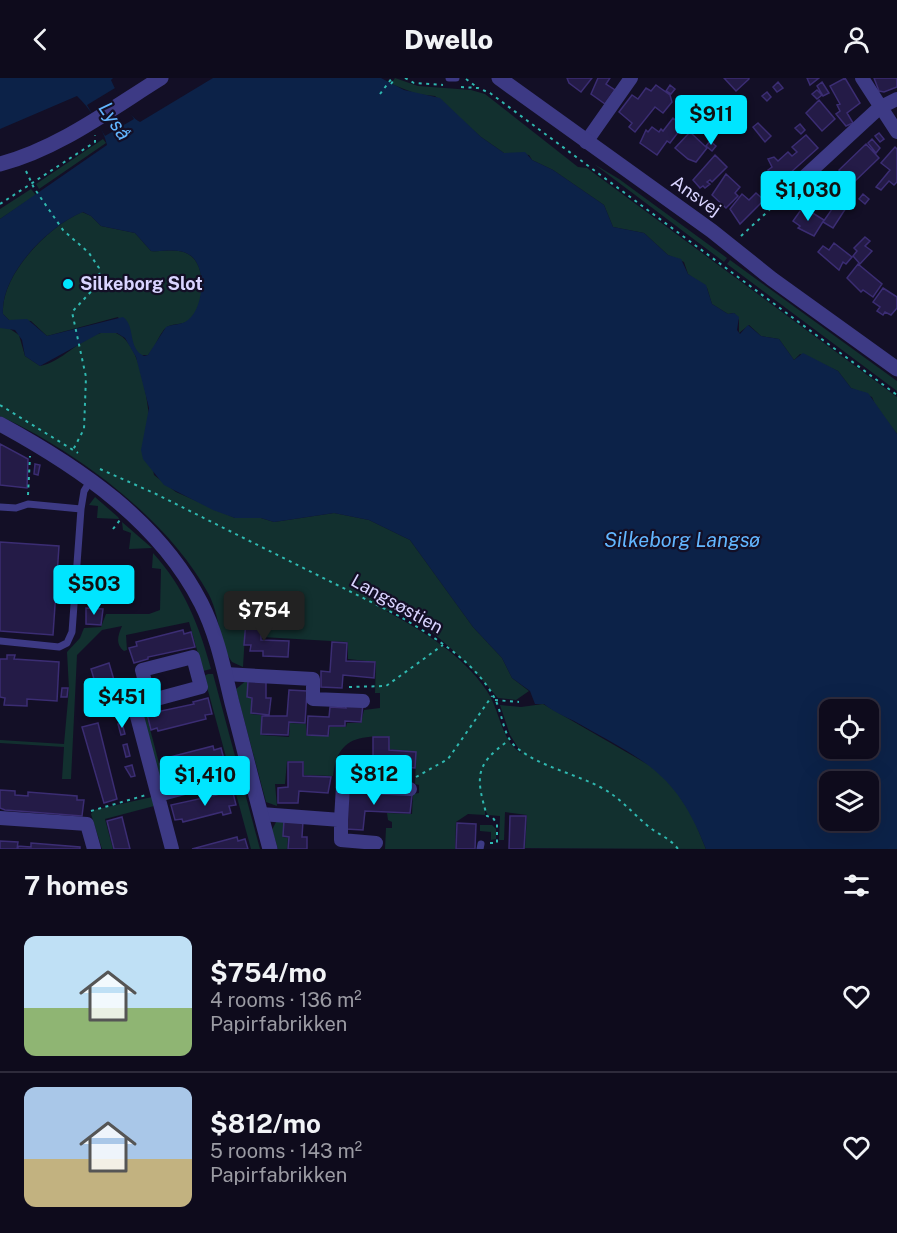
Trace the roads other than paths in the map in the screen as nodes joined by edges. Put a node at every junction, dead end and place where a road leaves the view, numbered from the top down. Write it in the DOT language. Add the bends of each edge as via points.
graph roads {
  1 [pos="161,78"];
  2 [pos="449,78"];
  3 [pos="456,78"];
  4 [pos="499,78"];
  5 [pos="631,78"];
  6 [pos="862,78"];
  7 [pos="897,99"];
  8 [pos="879,108"];
  9 [pos="897,132"];
  10 [pos="586,142"];
  11 [pos="0,164"];
  12 [pos="788,192"];
  13 [pos="897,369"];
  14 [pos="0,424"];
  15 [pos="91,480"];
  16 [pos="0,507"];
  17 [pos="81,509"];
  18 [pos="0,641"];
  19 [pos="225,674"];
  20 [pos="150,701"];
  21 [pos="363,701"];
  22 [pos="226,777"];
  23 [pos="413,783"];
  24 [pos="158,795"];
  25 [pos="261,814"];
  26 [pos="0,818"];
  27 [pos="341,820"];
  28 [pos="376,843"];
  29 [pos="94,849"];
  30 [pos="172,849"];
  31 [pos="270,849"];
  1 -- 11 [label="street" via="32,153"];
  2 -- 3 [label="lane"];
  4 -- 10 [label="street, Ansvej"];
  5 -- 10 [label="street"];
  6 -- 8 [label="street"];
  7 -- 8 [label="street"];
  8 -- 9 [label="street"];
  8 -- 12 [label="street"];
  10 -- 13 [label="street, Ansvej"];
  14 -- 15 [label="street"];
  15 -- 17 [label="lane" via="84,491"];
  15 -- 19 [label="street" via="147,530 178,565 206,613"];
  16 -- 17 [label="lane" via="28,504"];
  17 -- 18 [label="lane" via="72,632 67,643 59,647"];
  19 -- 21 [label="street" via="313,679 313,699"];
  19 -- 25 [label="street"];
  20 -- 24 [label="street" via="134,705"];
  22 -- 24 [label="street"];
  23 -- 27 [label="street" via="343,786"];
  24 -- 30 [label="street"];
  25 -- 27 [label="street"];
  25 -- 31 [label="street"];
  26 -- 29 [label="street" via="87,824"];
  27 -- 28 [label="street" via="341,840"];
}
